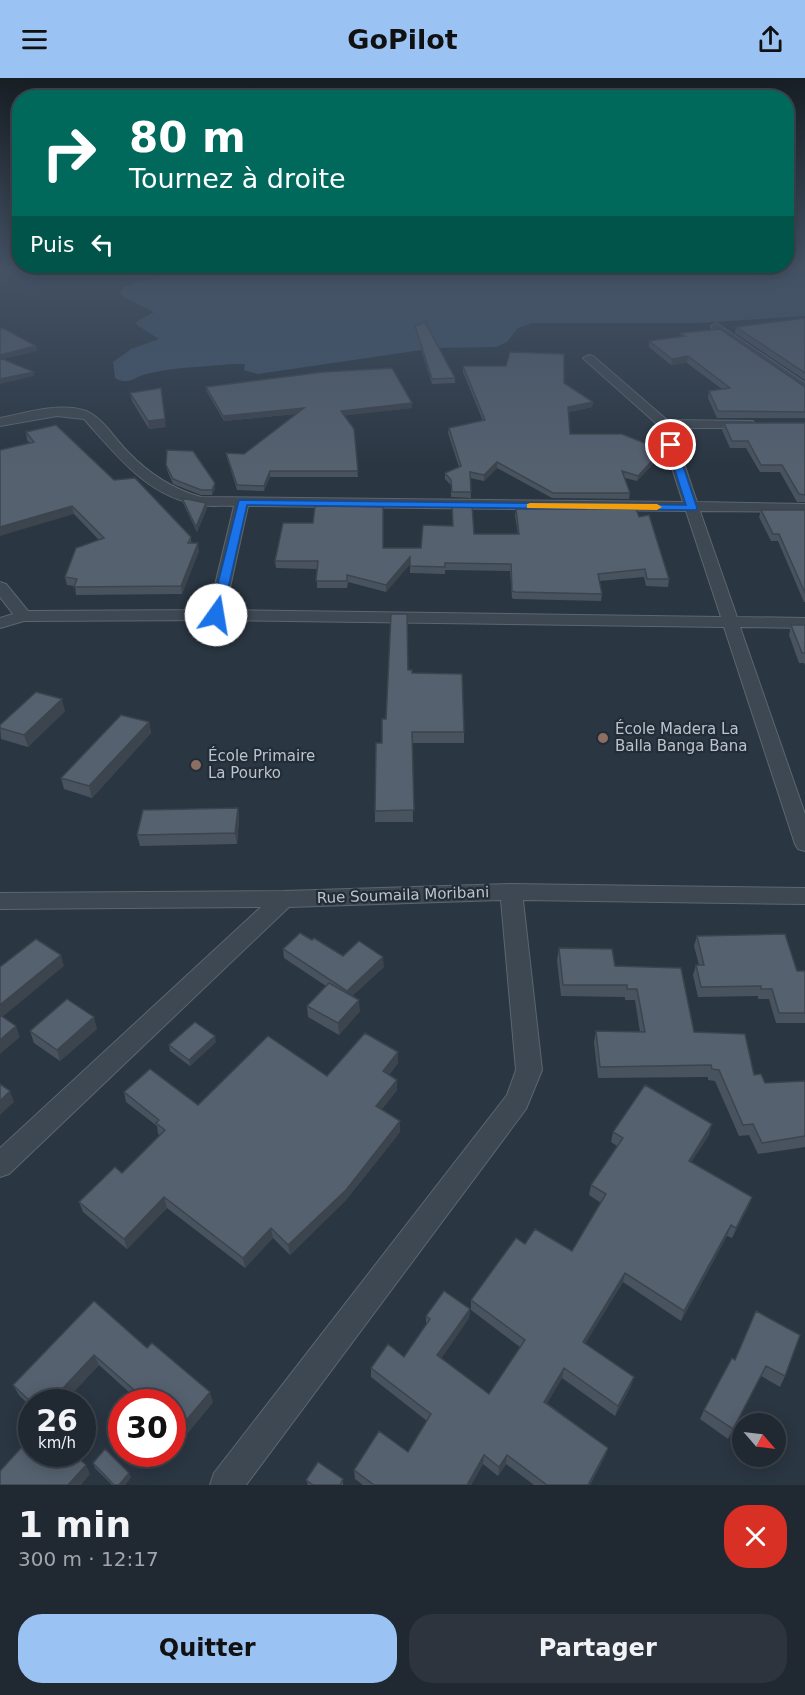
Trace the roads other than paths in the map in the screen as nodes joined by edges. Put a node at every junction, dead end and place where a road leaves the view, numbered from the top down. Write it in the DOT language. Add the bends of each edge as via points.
graph roads {
  1 [pos="731,337"];
  2 [pos="589,358"];
  3 [pos="805,388"];
  4 [pos="0,422"];
  5 [pos="664,424"];
  6 [pos="758,424"];
  7 [pos="242,502"];
  8 [pos="692,508"];
  9 [pos="805,508"];
  10 [pos="0,587"];
  11 [pos="216,615"];
  12 [pos="22,616"];
  13 [pos="0,622"];
  14 [pos="731,622"];
  15 [pos="805,623"];
  16 [pos="805,844"];
  17 [pos="511,892"];
  18 [pos="805,896"];
  19 [pos="284,899"];
  20 [pos="0,901"];
  21 [pos="0,1165"];
  22 [pos="226,1485"];
  1 -- 3 [label="street"];
  2 -- 5 [label="street"];
  4 -- 7 [label="street" via="83,413 135,468 175,494 201,501"];
  5 -- 6 [label="street"];
  5 -- 8 [label="street"];
  7 -- 8 [label="street"];
  7 -- 11 [label="street"];
  8 -- 9 [label="street"];
  8 -- 14 [label="street"];
  10 -- 12 [label="street"];
  11 -- 12 [label="street"];
  11 -- 14 [label="street"];
  12 -- 13 [label="street"];
  14 -- 15 [label="street"];
  14 -- 16 [label="street"];
  17 -- 18 [label="street, Rue Soumaila Moribani"];
  17 -- 19 [label="street, Rue Soumaila Moribani"];
  17 -- 22 [label="street" via="530,1070 517,1101"];
  19 -- 20 [label="street, Rue Soumaila Moribani"];
  19 -- 21 [label="street"];
}
